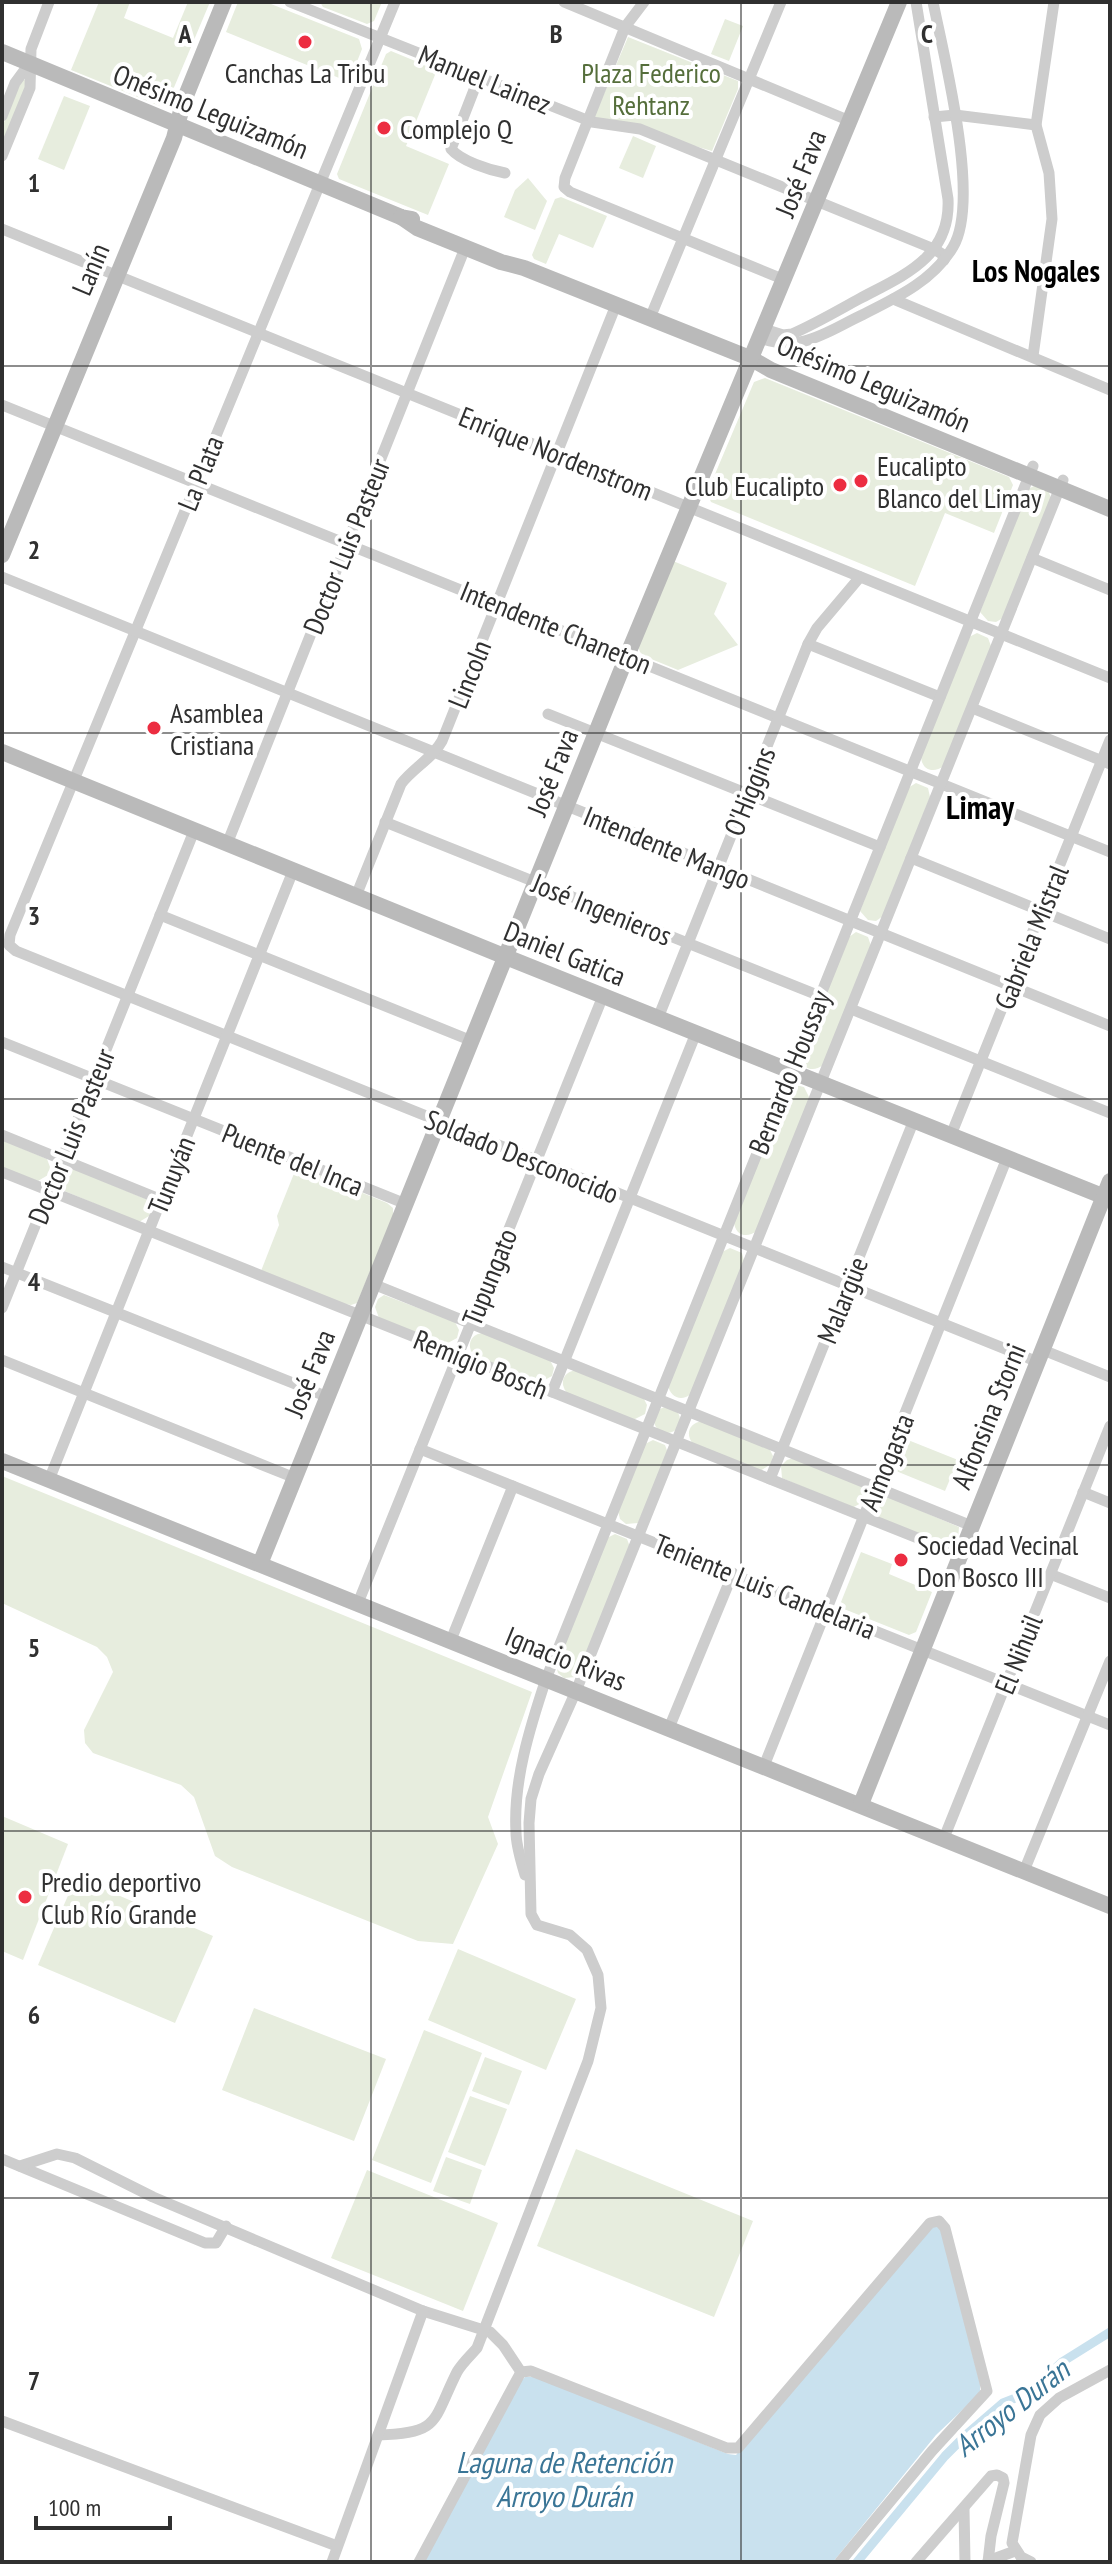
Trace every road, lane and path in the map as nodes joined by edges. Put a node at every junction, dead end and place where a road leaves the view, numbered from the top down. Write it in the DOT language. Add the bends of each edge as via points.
graph roads {
  1 [pos="49,2"];
  2 [pos="224,2"];
  3 [pos="290,2"];
  4 [pos="395,2"];
  5 [pos="564,2"];
  6 [pos="644,2"];
  7 [pos="781,2"];
  8 [pos="899,2"];
  9 [pos="1054,2"];
  10 [pos="933,3"];
  11 [pos="917,4"];
  12 [pos="308,5"];
  13 [pos="625,27"];
  14 [pos="381,37"];
  15 [pos="2,52"];
  16 [pos="29,64"];
  17 [pos="479,77"];
  18 [pos="749,79"];
  19 [pos="955,115"];
  20 [pos="2,116"];
  21 [pos="934,117"];
  22 [pos="588,120"];
  23 [pos="850,121"];
  24 [pos="177,125"];
  25 [pos="1036,125"];
  26 [pos="2,156"];
  27 [pos="715,160"];
  28 [pos="505,173"];
  29 [pos="319,183"];
  30 [pos="817,202"];
  31 [pos="401,217"];
  32 [pos="2,229"];
  33 [pos="683,238"];
  34 [pos="465,248"];
  35 [pos="934,249"];
  36 [pos="944,260"];
  37 [pos="519,266"];
  38 [pos="115,275"];
  39 [pos="785,280"];
  40 [pos="893,299"];
  41 [pos="616,305"];
  42 [pos="650,318"];
  43 [pos="801,330"];
  44 [pos="258,333"];
  45 [pos="762,334"];
  46 [pos="807,342"];
  47 [pos="1033,356"];
  48 [pos="752,359"];
  49 [pos="1110,390"];
  50 [pos="407,393"];
  51 [pos="2,405"];
  52 [pos="54,426"];
  53 [pos="557,454"];
  54 [pos="1031,470"];
  55 [pos="196,483"];
  56 [pos="1062,484"];
  57 [pos="1110,499"];
  58 [pos="690,507"];
  59 [pos="1110,509"];
  60 [pos="347,543"];
  61 [pos="2,555"];
  62 [pos="1032,558"];
  63 [pos="2,577"];
  64 [pos="860,577"];
  65 [pos="1110,590"];
  66 [pos="497,603"];
  67 [pos="970,621"];
  68 [pos="135,631"];
  69 [pos="1001,634"];
  70 [pos="808,644"];
  71 [pos="627,656"];
  72 [pos="1110,678"];
  73 [pos="288,693"];
  74 [pos="940,697"];
  75 [pos="972,708"];
  76 [pos="548,714"];
  77 [pos="778,717"];
  78 [pos="596,733"];
  79 [pos="1110,740"];
  80 [pos="2,752"];
  81 [pos="434,753"];
  82 [pos="1106,763"];
  83 [pos="910,771"];
  84 [pos="74,782"];
  85 [pos="941,783"];
  86 [pos="747,794"];
  87 [pos="566,807"];
  88 [pos="385,822"];
  89 [pos="194,831"];
  90 [pos="1071,836"];
  91 [pos="227,844"];
  92 [pos="880,847"];
  93 [pos="1110,852"];
  94 [pos="911,858"];
  95 [pos="718,868"];
  96 [pos="293,871"];
  97 [pos="536,882"];
  98 [pos="356,896"];
  99 [pos="1041,911"];
  100 [pos="160,915"];
  101 [pos="850,921"];
  102 [pos="881,933"];
  103 [pos="7,937"];
  104 [pos="1110,939"];
  105 [pos="687,943"];
  106 [pos="260,956"];
  107 [pos="506,957"];
  108 [pos="1011,986"];
  109 [pos="127,996"];
  110 [pos="603,996"];
  111 [pos="820,996"];
  112 [pos="851,1009"];
  113 [pos="658,1018"];
  114 [pos="1110,1026"];
  115 [pos="696,1033"];
  116 [pos="227,1037"];
  117 [pos="472,1041"];
  118 [pos="2,1042"];
  119 [pos="981,1061"];
  120 [pos="790,1071"];
  121 [pos="94,1079"];
  122 [pos="821,1083"];
  123 [pos="1110,1113"];
  124 [pos="194,1119"];
  125 [pos="914,1120"];
  126 [pos="439,1122"];
  127 [pos="2,1135"];
  128 [pos="951,1135"];
  129 [pos="1007,1158"];
  130 [pos="62,1159"];
  131 [pos="536,1161"];
  132 [pos="2,1172"];
  133 [pos="49,1191"];
  134 [pos="1108,1192"];
  135 [pos="629,1199"];
  136 [pos="162,1200"];
  137 [pos="406,1204"];
  138 [pos="149,1231"];
  139 [pos="724,1236"];
  140 [pos="754,1249"];
  141 [pos="2,1267"];
  142 [pos="16,1272"];
  143 [pos="373,1284"];
  144 [pos="848,1286"];
  145 [pos="2,1308"];
  146 [pos="117,1312"];
  147 [pos="361,1315"];
  148 [pos="941,1323"];
  149 [pos="470,1324"];
  150 [pos="458,1354"];
  151 [pos="1040,1356"];
  152 [pos="2,1360"];
  153 [pos="564,1361"];
  154 [pos="1110,1377"];
  155 [pos="552,1392"];
  156 [pos="84,1393"];
  157 [pos="328,1397"];
  158 [pos="658,1399"];
  159 [pos="688,1412"];
  160 [pos="1110,1426"];
  161 [pos="646,1430"];
  162 [pos="676,1442"];
  163 [pos="420,1449"];
  164 [pos="782,1449"];
  165 [pos="2,1461"];
  166 [pos="295,1478"];
  167 [pos="770,1479"];
  168 [pos="49,1480"];
  169 [pos="513,1486"];
  170 [pos="876,1487"];
  171 [pos="1083,1492"];
  172 [pos="1110,1503"];
  173 [pos="864,1517"];
  174 [pos="608,1524"];
  175 [pos="972,1526"];
  176 [pos="639,1536"];
  177 [pos="960,1555"];
  178 [pos="260,1564"];
  179 [pos="733,1573"];
  180 [pos="1050,1574"];
  181 [pos="1110,1598"];
  182 [pos="358,1603"];
  183 [pos="826,1610"];
  184 [pos="451,1640"];
  185 [pos="923,1648"];
  186 [pos="1110,1661"];
  187 [pos="546,1679"];
  188 [pos="1007,1682"];
  189 [pos="576,1691"];
  190 [pos="1088,1716"];
  191 [pos="1110,1725"];
  192 [pos="669,1728"];
  193 [pos="764,1766"];
  194 [pos="861,1804"];
  195 [pos="944,1838"];
  196 [pos="1024,1871"];
  197 [pos="529,1891"];
  198 [pos="1109,1902"];
  199 [pos="2,2159"];
  200 [pos="20,2166"];
  201 [pos="226,2226"];
  202 [pos="423,2311"];
  203 [pos="484,2330"];
  204 [pos="1110,2370"];
  205 [pos="521,2372"];
  206 [pos="2,2421"];
  207 [pos="378,2435"];
  208 [pos="964,2509"];
  209 [pos="337,2546"];
  210 [pos="1015,2551"];
  211 [pos="332,2562"];
  212 [pos="419,2562"];
  213 [pos="840,2562"];
  214 [pos="916,2562"];
  215 [pos="965,2562"];
  216 [pos="989,2562"];
  217 [pos="1031,2562"];
  1 -- 16 [label="street"];
  2 -- 24 [label="main road, Lanín"];
  3 -- 12 [label="street, Manuel Lainez"];
  4 -- 14 [label="street, La Plata"];
  5 -- 13 [label="street"];
  6 -- 13 [label="street"];
  7 -- 18 [label="street"];
  8 -- 23 [label="main road, José Fava"];
  9 -- 25 [label="street"];
  10 -- 19 [label="street"];
  11 -- 21 [label="street"];
  12 -- 14 [label="street, Manuel Lainez"];
  13 -- 18 [label="street"];
  13 -- 22 [label="street"];
  14 -- 17 [label="street, Manuel Lainez"];
  14 -- 29 [label="street, La Plata"];
  15 -- 16 [label="main road, Onésimo Leguizamón"];
  16 -- 20 [label="street"];
  16 -- 24 [label="main road, Onésimo Leguizamón"];
  16 -- 26 [label="street" via="30,88"];
  17 -- 22 [label="street, Manuel Lainez"];
  17 -- 28 [label="street" via="452,151"];
  18 -- 23 [label="street"];
  18 -- 27 [label="street"];
  19 -- 21 [label="street"];
  19 -- 25 [label="street"];
  19 -- 36 [label="street" via="964,216"];
  21 -- 35 [label="street" via="948,208"];
  22 -- 27 [label="street, Manuel Lainez" via="640,129"];
  22 -- 33 [label="street" via="564,187"];
  23 -- 30 [label="main road, José Fava"];
  24 -- 29 [label="main road, Onésimo Leguizamón"];
  24 -- 38 [label="main road, Lanín"];
  25 -- 47 [label="street" via="1049,173 1052,219"];
  27 -- 30 [label="street, Manuel Lainez"];
  27 -- 33 [label="street"];
  29 -- 31 [label="main road, Onésimo Leguizamón"];
  29 -- 44 [label="street, La Plata"];
  30 -- 35 [label="street, Manuel Lainez"];
  30 -- 39 [label="main road, José Fava"];
  31 -- 34 [label="main road, Onésimo Leguizamón"];
  31 -- 37 [label="main road, Onésimo Leguizamón"];
  32 -- 38 [label="street, Enrique Nordenstrom"];
  33 -- 39 [label="street"];
  33 -- 42 [label="street"];
  34 -- 37 [label="main road, Onésimo Leguizamón"];
  34 -- 50 [label="street, Doctor Luis Pasteur"];
  35 -- 36 [label="street, Manuel Lainez"];
  35 -- 43 [label="street" via="910,272"];
  36 -- 40 [label="street"];
  37 -- 41 [label="main road, Onésimo Leguizamón"];
  38 -- 44 [label="street, Enrique Nordenstrom"];
  38 -- 52 [label="main road, Lanín"];
  39 -- 45 [label="main road, José Fava"];
  40 -- 46 [label="street"];
  40 -- 47 [label="street"];
  41 -- 42 [label="main road, Onésimo Leguizamón"];
  41 -- 53 [label="street, Lincoln"];
  42 -- 48 [label="main road, Onésimo Leguizamón"];
  43 -- 45 [label="street"];
  43 -- 46 [label="street" via="799,338"];
  44 -- 50 [label="street, Enrique Nordenstrom"];
  44 -- 55 [label="street, La Plata"];
  45 -- 46 [label="street" via="782,344"];
  45 -- 48 [label="main road, José Fava"];
  47 -- 49 [label="street"];
  48 -- 54 [label="main road, Onésimo Leguizamón" via="774,363"];
  48 -- 58 [label="main road, José Fava"];
  50 -- 53 [label="street, Enrique Nordenstrom"];
  50 -- 60 [label="street, Doctor Luis Pasteur"];
  51 -- 52 [label="street, Intendente Chaneton"];
  52 -- 55 [label="street, Intendente Chaneton"];
  52 -- 61 [label="main road, Lanín"];
  53 -- 58 [label="street, Enrique Nordenstrom"];
  53 -- 66 [label="street, Lincoln"];
  54 -- 56 [label="main road, Onésimo Leguizamón"];
  54 -- 67 [label="street, Bernardo Houssay"];
  55 -- 60 [label="street, Intendente Chaneton"];
  55 -- 68 [label="street, La Plata"];
  56 -- 57 [label="main road, Onésimo Leguizamón"];
  56 -- 59 [label="main road, Onésimo Leguizamón"];
  56 -- 62 [label="street, Bernardo Houssay"];
  58 -- 64 [label="street, Enrique Nordenstrom"];
  58 -- 71 [label="main road, José Fava"];
  60 -- 66 [label="street, Intendente Chaneton"];
  60 -- 73 [label="street, Doctor Luis Pasteur"];
  62 -- 65 [label="street"];
  62 -- 69 [label="street, Bernardo Houssay"];
  63 -- 68 [label="street, Intendente Mango"];
  64 -- 67 [label="street, Enrique Nordenstrom"];
  64 -- 70 [label="street, O'Higgins"];
  66 -- 71 [label="street, Intendente Chaneton"];
  66 -- 81 [label="street, Lincoln"];
  67 -- 69 [label="street, Enrique Nordenstrom"];
  67 -- 74 [label="street, Bernardo Houssay"];
  68 -- 73 [label="street, Intendente Mango"];
  68 -- 84 [label="street, La Plata"];
  69 -- 72 [label="street, Enrique Nordenstrom"];
  69 -- 75 [label="street, Bernardo Houssay"];
  70 -- 74 [label="street"];
  70 -- 77 [label="street, O'Higgins"];
  71 -- 77 [label="street, Intendente Chaneton"];
  71 -- 78 [label="main road, José Fava"];
  73 -- 81 [label="street, Intendente Mango"];
  73 -- 91 [label="street, Doctor Luis Pasteur"];
  74 -- 83 [label="street, Bernardo Houssay"];
  75 -- 82 [label="street"];
  75 -- 85 [label="street, Bernardo Houssay"];
  76 -- 78 [label="street"];
  77 -- 83 [label="street, Intendente Chaneton"];
  77 -- 86 [label="street, O'Higgins"];
  78 -- 86 [label="street"];
  78 -- 87 [label="main road, José Fava"];
  79 -- 82 [label="street, Gabriela Mistral"];
  80 -- 84 [label="main road, Daniel Gatica"];
  81 -- 87 [label="street, Intendente Mango"];
  81 -- 88 [label="street, Lincoln" via="401,784"];
  82 -- 90 [label="street, Gabriela Mistral"];
  83 -- 85 [label="street, Intendente Chaneton"];
  83 -- 92 [label="street, Bernardo Houssay"];
  84 -- 89 [label="main road, Daniel Gatica"];
  84 -- 103 [label="street, La Plata"];
  85 -- 90 [label="street, Intendente Chaneton"];
  85 -- 94 [label="street, Bernardo Houssay"];
  86 -- 92 [label="street"];
  86 -- 95 [label="street, O'Higgins"];
  87 -- 95 [label="street, Intendente Mango"];
  87 -- 97 [label="main road, José Fava"];
  88 -- 97 [label="street, José Ingenieros"];
  88 -- 98 [label="street, Lincoln"];
  89 -- 91 [label="main road, Daniel Gatica"];
  89 -- 100 [label="street, Doctor Luis Pasteur"];
  90 -- 93 [label="street, Intendente Chaneton"];
  90 -- 99 [label="street, Gabriela Mistral"];
  91 -- 96 [label="main road, Daniel Gatica"];
  92 -- 101 [label="street, Bernardo Houssay"];
  94 -- 99 [label="street"];
  94 -- 102 [label="street, Bernardo Houssay"];
  95 -- 101 [label="street, Intendente Mango"];
  95 -- 105 [label="street, O'Higgins"];
  96 -- 98 [label="main road, Daniel Gatica"];
  96 -- 106 [label="street, Tunuyán"];
  97 -- 105 [label="street, José Ingenieros"];
  97 -- 107 [label="main road, José Fava"];
  98 -- 107 [label="main road, Daniel Gatica"];
  99 -- 104 [label="street"];
  99 -- 108 [label="street, Gabriela Mistral"];
  100 -- 106 [label="street"];
  100 -- 109 [label="street, Doctor Luis Pasteur"];
  101 -- 102 [label="street, Intendente Mango"];
  101 -- 111 [label="street, Bernardo Houssay"];
  102 -- 108 [label="street, Intendente Mango"];
  102 -- 112 [label="street, Bernardo Houssay"];
  103 -- 109 [label="street, Soldado Desconocido" via="16,951"];
  105 -- 111 [label="street, José Ingenieros"];
  105 -- 113 [label="street, O'Higgins"];
  106 -- 116 [label="street, Tunuyán"];
  106 -- 117 [label="street"];
  107 -- 110 [label="main road, Daniel Gatica"];
  107 -- 117 [label="main road, José Fava"];
  108 -- 114 [label="street, Intendente Mango"];
  108 -- 119 [label="street, Gabriela Mistral"];
  109 -- 116 [label="street, Soldado Desconocido"];
  109 -- 121 [label="street, Doctor Luis Pasteur"];
  110 -- 113 [label="main road, Daniel Gatica"];
  110 -- 131 [label="street, Tupungato"];
  111 -- 120 [label="street, Bernardo Houssay"];
  112 -- 119 [label="street"];
  112 -- 122 [label="street, Bernardo Houssay"];
  113 -- 115 [label="main road, Daniel Gatica"];
  115 -- 120 [label="main road, Daniel Gatica"];
  115 -- 135 [label="street"];
  116 -- 124 [label="street, Tunuyán"];
  116 -- 126 [label="street, Soldado Desconocido"];
  117 -- 126 [label="main road, José Fava"];
  118 -- 121 [label="street, Puente del Inca"];
  119 -- 123 [label="street"];
  119 -- 128 [label="street, Gabriela Mistral"];
  120 -- 122 [label="main road, Daniel Gatica"];
  120 -- 139 [label="street, Bernardo Houssay"];
  121 -- 124 [label="street, Puente del Inca"];
  121 -- 130 [label="street, Doctor Luis Pasteur"];
  122 -- 125 [label="main road, Daniel Gatica"];
  122 -- 140 [label="street, Bernardo Houssay"];
  124 -- 136 [label="street, Tunuyán"];
  124 -- 137 [label="street, Puente del Inca"];
  125 -- 128 [label="main road, Daniel Gatica"];
  125 -- 144 [label="street, Malargüe"];
  126 -- 131 [label="street, Soldado Desconocido"];
  126 -- 137 [label="main road, José Fava"];
  127 -- 130 [label="street"];
  128 -- 129 [label="main road, Daniel Gatica"];
  129 -- 134 [label="main road, Daniel Gatica"];
  129 -- 148 [label="street, Aimogasta"];
  130 -- 133 [label="street, Doctor Luis Pasteur"];
  130 -- 136 [label="street"];
  131 -- 135 [label="street, Soldado Desconocido"];
  131 -- 149 [label="street, Tupungato"];
  132 -- 133 [label="street, Remigio Bosch"];
  133 -- 138 [label="street, Remigio Bosch"];
  133 -- 142 [label="street, Doctor Luis Pasteur"];
  134 -- 151 [label="main road, Alfonsina Storni"];
  135 -- 139 [label="street, Soldado Desconocido"];
  135 -- 153 [label="street"];
  136 -- 138 [label="street, Tunuyán"];
  137 -- 143 [label="main road, José Fava"];
  138 -- 146 [label="street, Tunuyán"];
  138 -- 147 [label="street, Remigio Bosch"];
  139 -- 140 [label="street, Soldado Desconocido"];
  139 -- 158 [label="street, Bernardo Houssay"];
  140 -- 144 [label="street, Soldado Desconocido"];
  140 -- 159 [label="street, Bernardo Houssay"];
  141 -- 142 [label="street"];
  142 -- 145 [label="street, Doctor Luis Pasteur"];
  142 -- 146 [label="street"];
  143 -- 147 [label="main road, José Fava"];
  143 -- 149 [label="street, Remigio Bosch"];
  144 -- 148 [label="street, Soldado Desconocido"];
  144 -- 164 [label="street, Malargüe"];
  146 -- 156 [label="street, Tunuyán"];
  146 -- 157 [label="street"];
  147 -- 150 [label="street, Remigio Bosch"];
  147 -- 157 [label="main road, José Fava"];
  148 -- 151 [label="street, Soldado Desconocido"];
  148 -- 170 [label="street, Aimogasta"];
  149 -- 150 [label="street, Tupungato"];
  149 -- 153 [label="street, Remigio Bosch"];
  150 -- 155 [label="street, Remigio Bosch"];
  150 -- 163 [label="street, Tupungato"];
  151 -- 154 [label="street, Soldado Desconocido"];
  151 -- 175 [label="main road, Alfonsina Storni"];
  152 -- 156 [label="street"];
  153 -- 155 [label="street"];
  153 -- 158 [label="street, Remigio Bosch"];
  155 -- 161 [label="street, Remigio Bosch"];
  156 -- 166 [label="street"];
  156 -- 168 [label="street, Tunuyán"];
  157 -- 166 [label="main road, José Fava"];
  158 -- 159 [label="street, Remigio Bosch"];
  158 -- 161 [label="street, Bernardo Houssay"];
  159 -- 162 [label="street, Bernardo Houssay"];
  159 -- 164 [label="street, Remigio Bosch"];
  160 -- 171 [label="street, El Nihuil"];
  161 -- 162 [label="street, Remigio Bosch"];
  161 -- 174 [label="street, Bernardo Houssay"];
  162 -- 167 [label="street, Remigio Bosch"];
  162 -- 176 [label="street, Bernardo Houssay"];
  163 -- 169 [label="street, Teniente Luis Candelaria"];
  163 -- 182 [label="street, Tupungato"];
  164 -- 167 [label="street, Malargüe"];
  164 -- 170 [label="street, Remigio Bosch"];
  165 -- 168 [label="main road, Ignacio Rivas"];
  166 -- 178 [label="main road, José Fava"];
  167 -- 173 [label="street, Remigio Bosch"];
  168 -- 178 [label="main road, Ignacio Rivas"];
  169 -- 174 [label="street, Teniente Luis Candelaria"];
  169 -- 184 [label="street"];
  170 -- 173 [label="street, Aimogasta"];
  170 -- 175 [label="street, Remigio Bosch"];
  171 -- 172 [label="street"];
  171 -- 180 [label="street, El Nihuil"];
  173 -- 177 [label="street, Remigio Bosch"];
  173 -- 183 [label="street, Aimogasta"];
  174 -- 176 [label="street, Teniente Luis Candelaria"];
  174 -- 187 [label="street, Bernardo Houssay"];
  175 -- 177 [label="main road, Alfonsina Storni"];
  176 -- 179 [label="street, Teniente Luis Candelaria"];
  176 -- 189 [label="street, Bernardo Houssay"];
  177 -- 185 [label="main road, Alfonsina Storni"];
  178 -- 182 [label="main road, Ignacio Rivas"];
  179 -- 183 [label="street, Teniente Luis Candelaria"];
  179 -- 192 [label="street"];
  180 -- 181 [label="street"];
  180 -- 188 [label="street, El Nihuil"];
  182 -- 184 [label="main road, Ignacio Rivas"];
  183 -- 185 [label="street, Teniente Luis Candelaria"];
  183 -- 193 [label="street, Aimogasta"];
  184 -- 187 [label="main road, Ignacio Rivas"];
  185 -- 188 [label="street, Teniente Luis Candelaria"];
  185 -- 194 [label="main road, Alfonsina Storni"];
  186 -- 190 [label="street"];
  187 -- 189 [label="main road, Ignacio Rivas"];
  187 -- 197 [label="street, Bernardo Houssay" via="531,1725 516,1817"];
  188 -- 190 [label="street, Teniente Luis Candelaria"];
  188 -- 195 [label="street, El Nihuil"];
  189 -- 192 [label="main road, Ignacio Rivas"];
  189 -- 197 [label="street, Bernardo Houssay" via="531,1799"];
  190 -- 191 [label="street, Teniente Luis Candelaria"];
  190 -- 196 [label="street"];
  192 -- 193 [label="main road, Ignacio Rivas"];
  193 -- 194 [label="main road, Ignacio Rivas"];
  194 -- 195 [label="main road, Ignacio Rivas"];
  195 -- 196 [label="main road, Ignacio Rivas"];
  196 -- 198 [label="main road, Ignacio Rivas"];
  197 -- 203 [label="street" via="537,1925 570,1935 587,1950 598,1975 601,2008 588,2061"];
  199 -- 200 [label="street"];
  200 -- 201 [label="street" via="50,2155 69,2156"];
  200 -- 201 [label="street" via="205,2243 216,2243"];
  201 -- 202 [label="street"];
  202 -- 203 [label="street"];
  202 -- 207 [label="street"];
  203 -- 205 [label="street" via="499,2340"];
  203 -- 207 [label="street" via="430,2425 420,2432"];
  204 -- 210 [label="street" via="1048,2406 1035,2425 1012,2534"];
  205 -- 212 [label="street"];
  205 -- 213 [label="street" via="531,2371 738,2448 930,2223 942,2223 987,2391"];
  206 -- 209 [label="street"];
  207 -- 209 [label="street"];
  208 -- 214 [label="street"];
  208 -- 215 [label="street"];
  208 -- 216 [label="street" via="991,2476 1003,2478"];
  209 -- 211 [label="street"];
  210 -- 216 [label="street"];
  210 -- 217 [label="street"];
}
